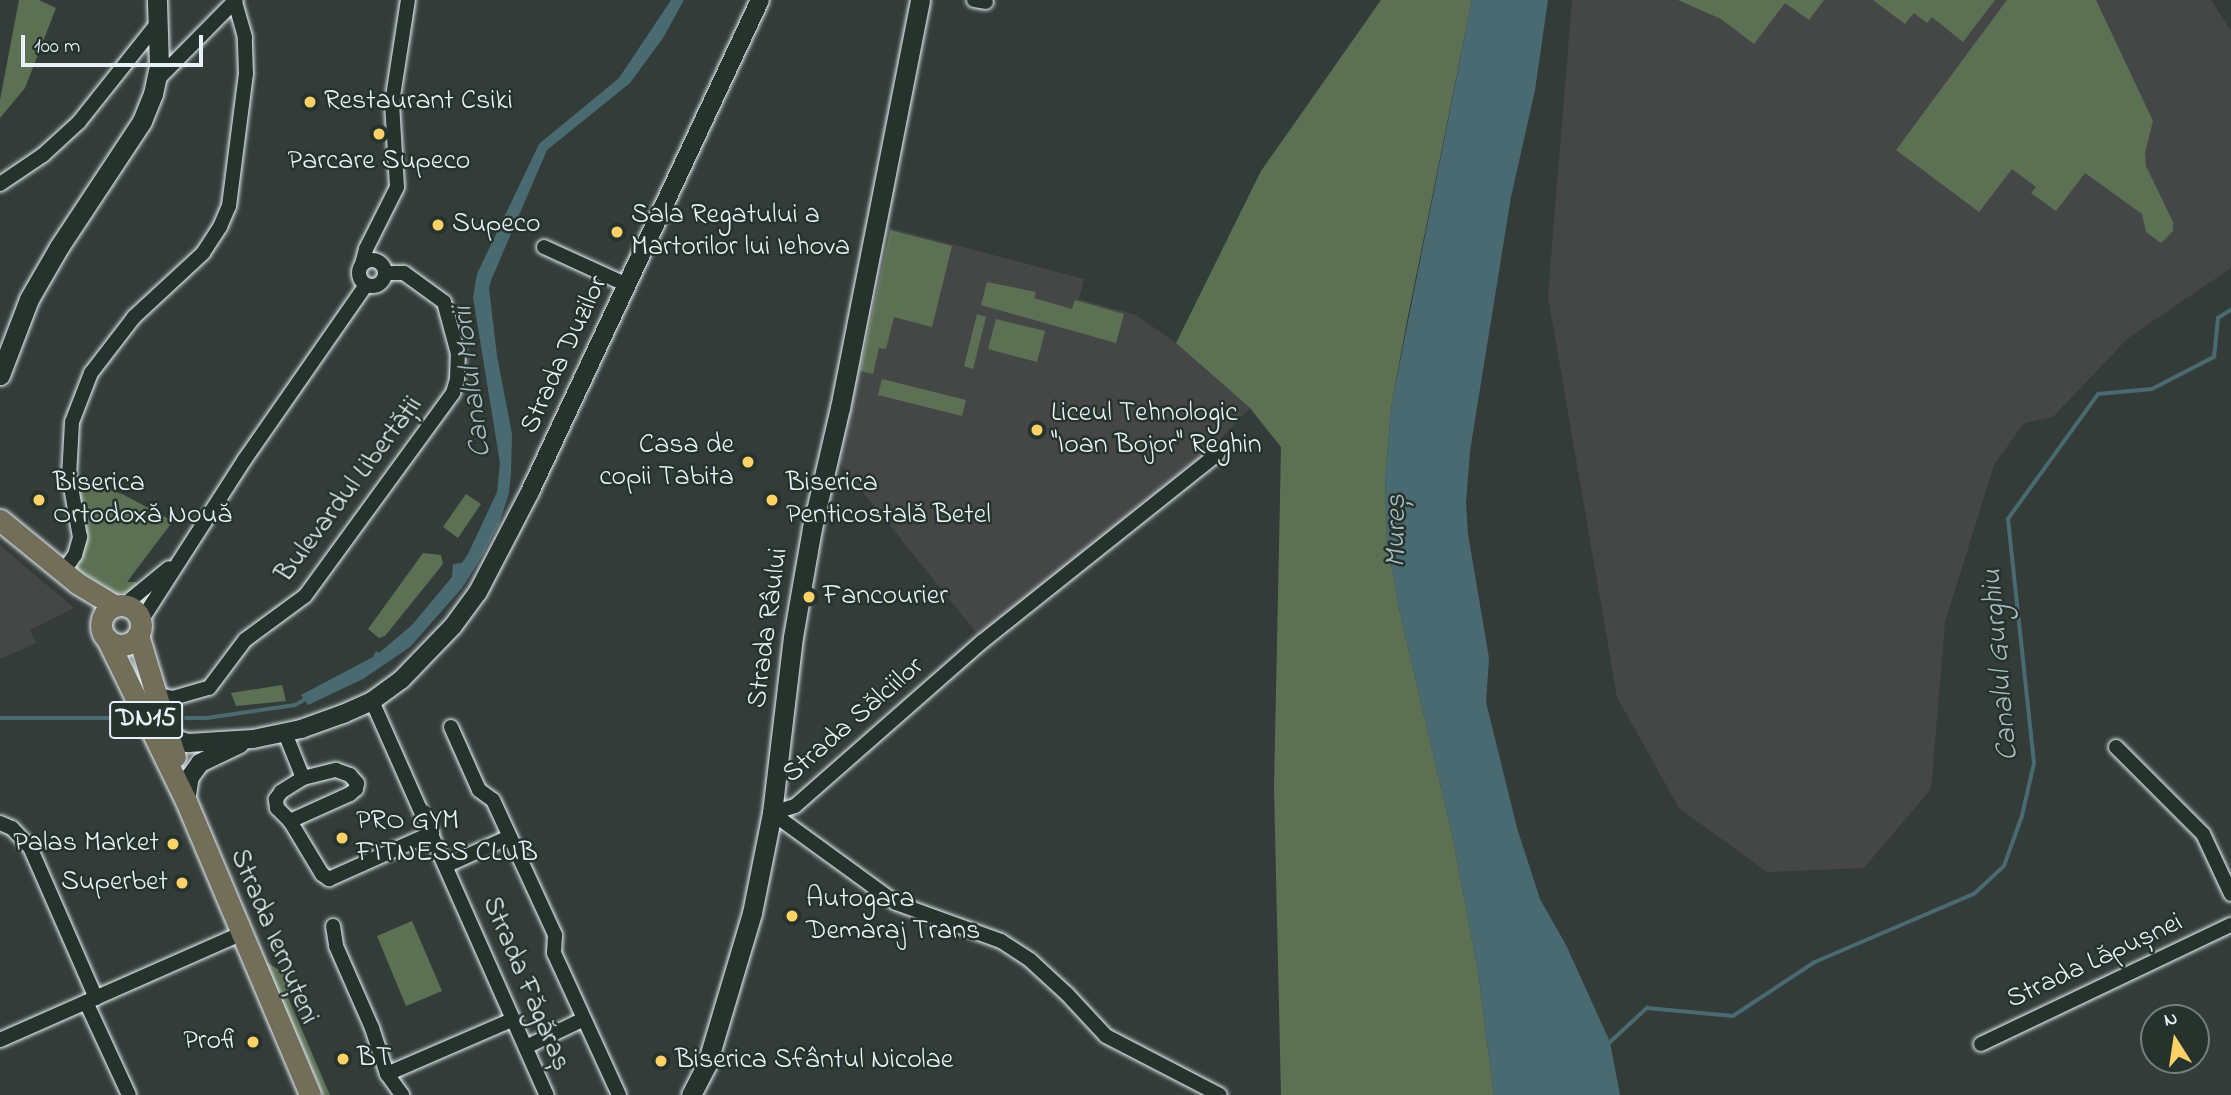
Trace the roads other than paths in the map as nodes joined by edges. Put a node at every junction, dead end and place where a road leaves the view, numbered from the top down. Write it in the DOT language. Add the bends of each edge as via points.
graph roads {
  1 [pos="157,0"];
  2 [pos="408,0"];
  3 [pos="760,0"];
  4 [pos="920,0"];
  5 [pos="235,1"];
  6 [pos="159,21"];
  7 [pos="157,80"];
  8 [pos="0,184"];
  9 [pos="544,247"];
  10 [pos="369,262"];
  11 [pos="386,273"];
  12 [pos="366,285"];
  13 [pos="626,285"];
  14 [pos="0,375"];
  15 [pos="1217,454"];
  16 [pos="0,520"];
  17 [pos="178,560"];
  18 [pos="70,578"];
  19 [pos="112,617"];
  20 [pos="139,628"];
  21 [pos="156,695"];
  22 [pos="372,701"];
  23 [pos="451,727"];
  24 [pos="285,733"];
  25 [pos="169,737"];
  26 [pos="253,739"];
  27 [pos="2116,747"];
  28 [pos="303,778"];
  29 [pos="186,801"];
  30 [pos="772,813"];
  31 [pos="290,821"];
  32 [pos="0,823"];
  33 [pos="432,833"];
  34 [pos="509,837"];
  35 [pos="447,865"];
  36 [pos="2231,894"];
  37 [pos="2231,925"];
  38 [pos="333,926"];
  39 [pos="240,934"];
  40 [pos="91,1000"];
  41 [pos="514,1019"];
  42 [pos="584,1019"];
  43 [pos="0,1040"];
  44 [pos="1981,1044"];
  45 [pos="526,1047"];
  46 [pos="387,1074"];
  47 [pos="129,1095"];
  48 [pos="310,1095"];
  49 [pos="402,1095"];
  50 [pos="547,1095"];
  51 [pos="620,1095"];
  52 [pos="691,1095"];
  53 [pos="1220,1095"];
  1 -- 6 [label="main road"];
  2 -- 10 [label="street" via="393,103 397,187 371,238"];
  3 -- 13 [label="street, Strada Duzilor"];
  4 -- 30 [label="main road, Strada Râului" via="812,528 793,637"];
  5 -- 7 [label="street"];
  5 -- 18 [label="street" via="245,37 246,74 229,206 203,253 134,317 87,382 69,443 79,537"];
  6 -- 7 [label="main road"];
  6 -- 8 [label="street" via="79,122 43,155"];
  7 -- 14 [label="main road" via="129,144 29,299"];
  9 -- 13 [label="street"];
  10 -- 11 [label="street" via="383,264"];
  10 -- 12 [label="street" via="359,273"];
  11 -- 12 [label="street" via="380,284"];
  11 -- 21 [label="street, Bulevardul Libertății" via="404,273 444,302 458,354 453,393 295,605 245,640 209,688 173,698"];
  12 -- 17 [label="street"];
  13 -- 22 [label="street, Strada Duzilor" via="478,592 424,657"];
  15 -- 30 [label="street, Strada Sălciilor" via="983,641 795,806"];
  16 -- 18 [label="main road"];
  17 -- 19 [label="street"];
  17 -- 20 [label="street"];
  18 -- 19 [label="main road"];
  19 -- 20 [label="main road" via="135,610"];
  19 -- 20 [label="main road" via="123,644"];
  19 -- 29 [label="main road, Strada Iernuțeni / DN15"];
  20 -- 21 [label="main road, Strada Iernuțeni / DN15"];
  21 -- 25 [label="main road, Strada Iernuțeni / DN15"];
  22 -- 24 [label="street, Strada Duzilor"];
  22 -- 33 [label="street, Strada Făgăraș"];
  23 -- 34 [label="street" via="479,790 493,800"];
  24 -- 26 [label="street, Strada Duzilor"];
  24 -- 28 [label="street"];
  25 -- 26 [label="street, Strada Duzilor" via="188,743"];
  25 -- 29 [label="main road, Strada Iernuțeni / DN15"];
  26 -- 29 [label="street, Strada Duzilor" via="200,762 190,777"];
  27 -- 36 [label="street" via="2203,834"];
  28 -- 31 [label="street" via="276,799"];
  28 -- 31 [label="street" via="337,770 357,783 356,789"];
  29 -- 39 [label="main road, Strada Iernuțeni / DN15"];
  30 -- 52 [label="main road, Strada Râului" via="752,913 707,1064"];
  30 -- 53 [label="street, Strada Sălciilor" via="895,903 1000,941 1030,960 1106,1036"];
  31 -- 33 [label="street" via="329,879"];
  32 -- 40 [label="street" via="12,828 30,847"];
  33 -- 35 [label="street, Strada Făgăraș"];
  34 -- 35 [label="street"];
  34 -- 42 [label="street" via="555,935 554,953"];
  35 -- 41 [label="street, Strada Făgăraș"];
  37 -- 44 [label="street, Strada Lăpușnei"];
  38 -- 46 [label="street" via="336,946"];
  39 -- 40 [label="street"];
  39 -- 48 [label="main road, Strada Iernuțeni / DN15"];
  40 -- 43 [label="street"];
  40 -- 47 [label="street"];
  41 -- 45 [label="street, Strada Făgăraș"];
  41 -- 46 [label="street"];
  42 -- 45 [label="street"];
  42 -- 51 [label="street"];
  45 -- 50 [label="street, Strada Făgăraș"];
  46 -- 49 [label="street"];
}
